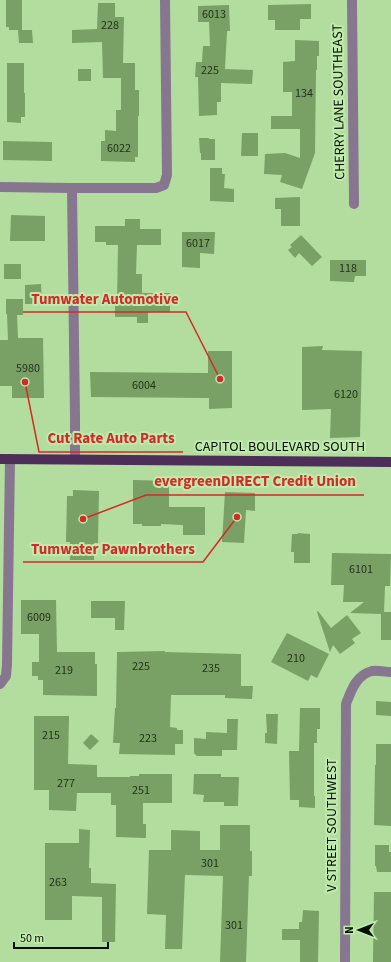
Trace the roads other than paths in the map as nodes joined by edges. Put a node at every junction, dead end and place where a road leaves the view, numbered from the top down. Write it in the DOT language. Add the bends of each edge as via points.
graph roads {
  1 [pos="165,0"];
  2 [pos="352,0"];
  3 [pos="0,186"];
  4 [pos="72,188"];
  5 [pos="354,204"];
  6 [pos="5,459"];
  7 [pos="75,459"];
  8 [pos="391,462"];
  9 [pos="391,672"];
  10 [pos="0,684"];
  11 [pos="346,962"];
  1 -- 4 [label="street" via="167,175 164,185 156,188"];
  2 -- 5 [label="street, CHERRY LANE SOUTHEAST"];
  3 -- 4 [label="street"];
  4 -- 7 [label="street"];
  6 -- 7 [label="main road, CAPITOL BOULEVARD SOUTH"];
  6 -- 10 [label="street" via="9,525 7,664 6,676"];
  7 -- 8 [label="main road, CAPITOL BOULEVARD SOUTH"];
  9 -- 11 [label="street, V STREET SOUTHWEST" via="372,671 361,677 352,689 346,704"];
}
